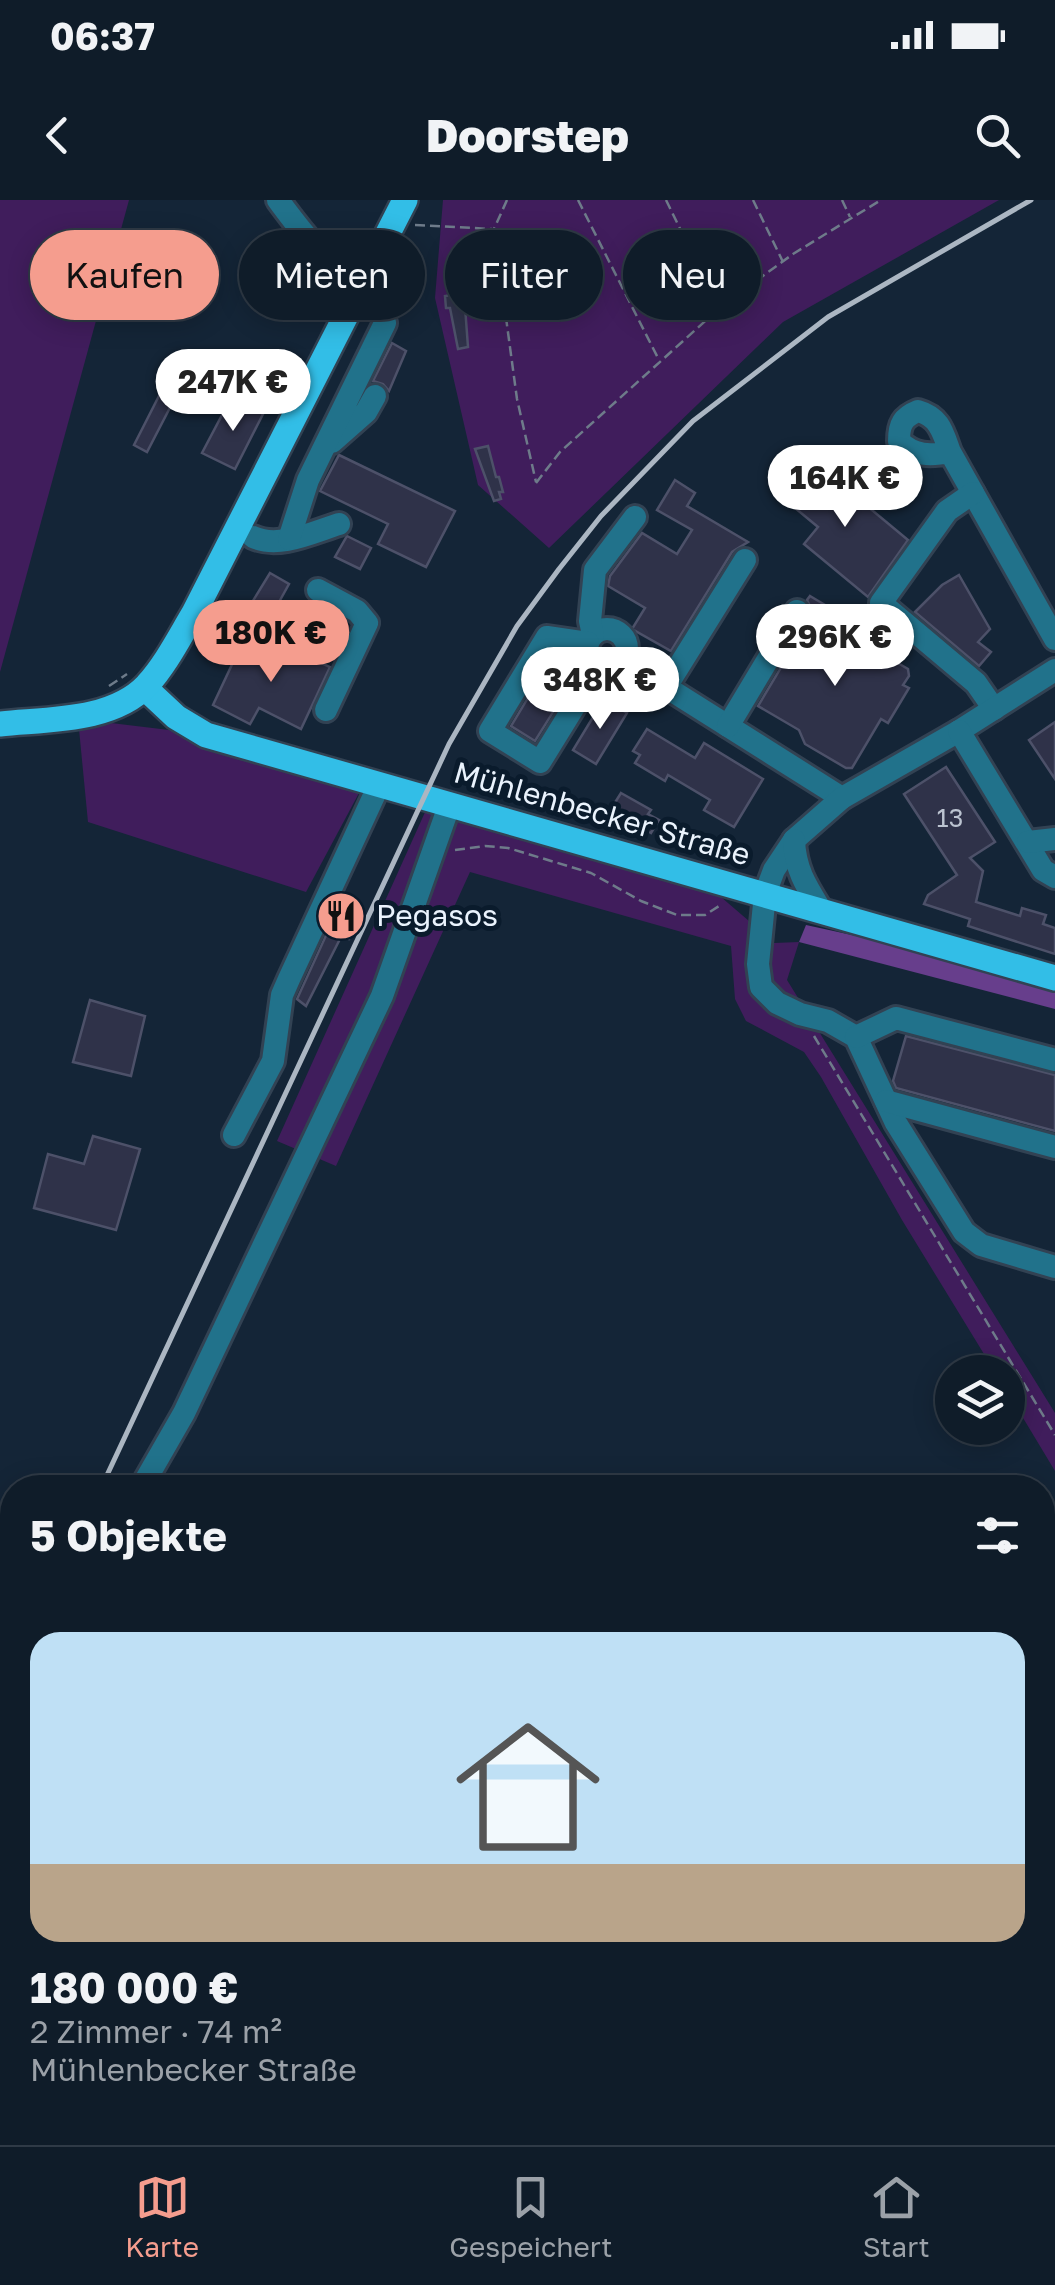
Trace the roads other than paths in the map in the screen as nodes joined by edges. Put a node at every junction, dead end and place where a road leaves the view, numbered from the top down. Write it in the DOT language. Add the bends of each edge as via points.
graph roads {
  1 [pos="278,200"];
  2 [pos="406,200"];
  3 [pos="302,230"];
  4 [pos="391,230"];
  5 [pos="344,320"];
  6 [pos="385,324"];
  7 [pos="374,396"];
  8 [pos="322,451"];
  9 [pos="950,452"];
  10 [pos="973,493"];
  11 [pos="635,517"];
  12 [pos="338,524"];
  13 [pos="254,537"];
  14 [pos="289,539"];
  15 [pos="745,560"];
  16 [pos="318,590"];
  17 [pos="797,611"];
  18 [pos="1055,638"];
  19 [pos="590,639"];
  20 [pos="624,660"];
  21 [pos="598,668"];
  22 [pos="1055,670"];
  23 [pos="137,680"];
  24 [pos="666,687"];
  25 [pos="994,709"];
  26 [pos="326,710"];
  27 [pos="0,724"];
  28 [pos="728,726"];
  29 [pos="959,731"];
  30 [pos="379,785"];
  31 [pos="842,798"];
  32 [pos="450,806"];
  33 [pos="1055,839"];
  34 [pos="794,840"];
  35 [pos="1028,842"];
  36 [pos="1055,877"];
  37 [pos="765,894"];
  38 [pos="821,910"];
  39 [pos="1055,978"];
  40 [pos="856,1037"];
  41 [pos="1055,1060"];
  42 [pos="886,1100"];
  43 [pos="234,1135"];
  44 [pos="1055,1146"];
  45 [pos="1055,1267"];
  46 [pos="148,1475"];
  1 -- 3 [label="street"];
  2 -- 4 [label="main road"];
  5 -- 23 [label="main road" via="194,613 162,666"];
  6 -- 8 [label="street"];
  7 -- 8 [label="street" via="366,412"];
  8 -- 14 [label="street"];
  9 -- 10 [label="street"];
  10 -- 18 [label="street"];
  10 -- 25 [label="street" via="947,511 882,603 976,683"];
  11 -- 19 [label="street" via="595,570"];
  12 -- 14 [label="street"];
  13 -- 14 [label="street"];
  15 -- 24 [label="street"];
  16 -- 26 [label="street" via="368,623"];
  17 -- 28 [label="street"];
  19 -- 20 [label="street" via="601,630 620,634"];
  19 -- 21 [label="street" via="590,661"];
  19 -- 21 [label="street" via="547,637 490,731 540,762"];
  20 -- 21 [label="street"];
  20 -- 24 [label="street"];
  22 -- 25 [label="street"];
  23 -- 27 [label="main road" via="119,704 92,713"];
  23 -- 30 [label="main road, Mühlenbecker Straße" via="206,735"];
  24 -- 28 [label="street"];
  25 -- 29 [label="street"];
  28 -- 31 [label="street"];
  29 -- 31 [label="street"];
  29 -- 35 [label="street"];
  30 -- 32 [label="main road, Mühlenbecker Straße"];
  30 -- 43 [label="street" via="282,995 273,1060"];
  31 -- 34 [label="street"];
  32 -- 37 [label="main road, Mühlenbecker Straße"];
  32 -- 46 [label="street" via="382,996 184,1412"];
  33 -- 35 [label="street"];
  34 -- 37 [label="street"];
  34 -- 38 [label="street" via="800,875"];
  35 -- 36 [label="street" via="1043,870"];
  37 -- 38 [label="main road, Mühlenbecker Straße"];
  37 -- 40 [label="street" via="761,987 778,1003"];
  38 -- 39 [label="main road, Mühlenbecker Straße"];
  40 -- 41 [label="street" via="896,1018"];
  40 -- 42 [label="street"];
  42 -- 44 [label="street"];
  42 -- 45 [label="street" via="964,1232 981,1245"];
}
